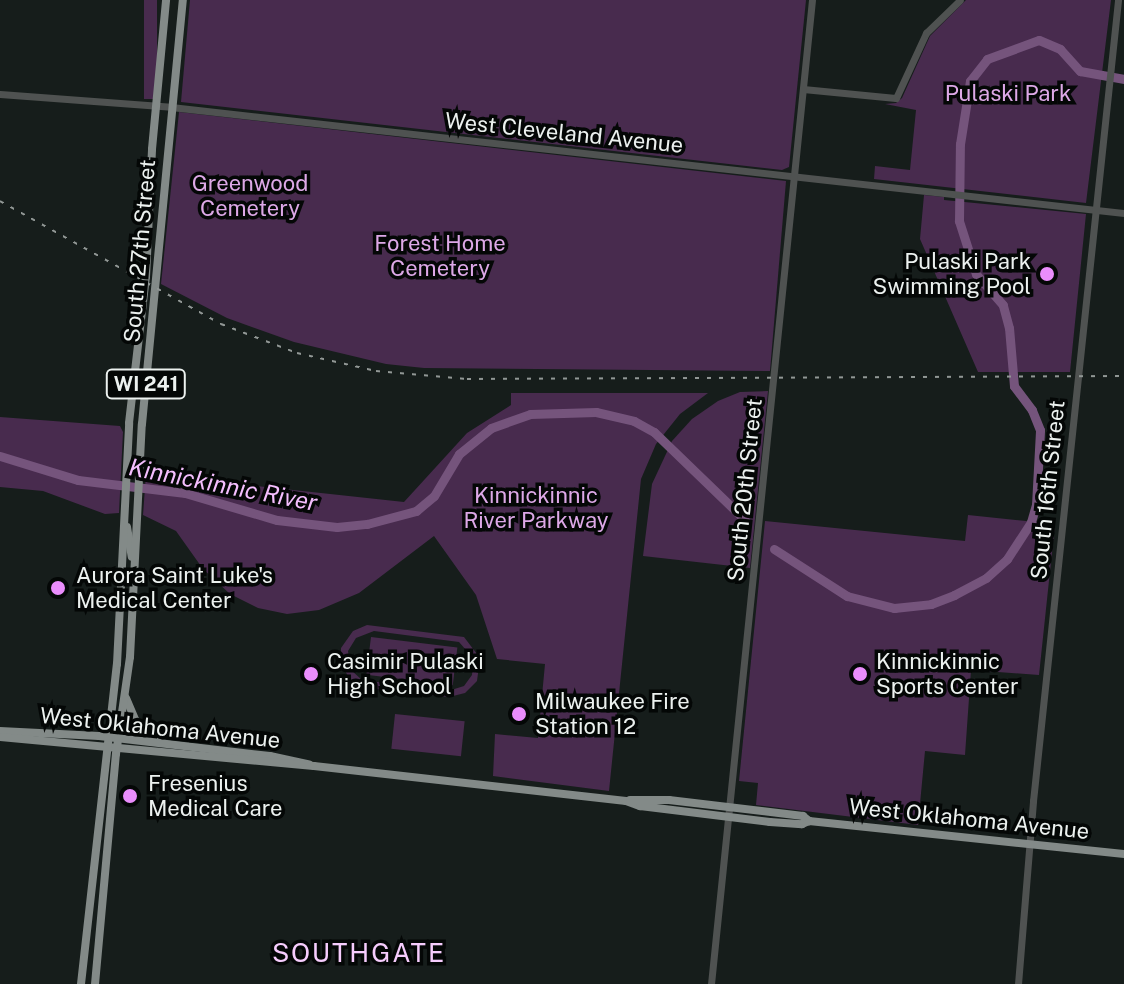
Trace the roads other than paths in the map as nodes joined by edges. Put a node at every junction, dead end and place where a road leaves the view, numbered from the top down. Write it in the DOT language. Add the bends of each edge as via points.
graph roads {
  1 [pos="166,0"];
  2 [pos="183,0"];
  3 [pos="812,0"];
  4 [pos="960,0"];
  5 [pos="1118,0"];
  6 [pos="803,89"];
  7 [pos="0,94"];
  8 [pos="156,106"];
  9 [pos="171,107"];
  10 [pos="794,176"];
  11 [pos="1096,210"];
  12 [pos="1124,213"];
  13 [pos="132,505"];
  14 [pos="125,523"];
  15 [pos="135,572"];
  16 [pos="121,593"];
  17 [pos="133,607"];
  18 [pos="125,695"];
  19 [pos="0,731"];
  20 [pos="0,737"];
  21 [pos="60,739"];
  22 [pos="107,742"];
  23 [pos="118,744"];
  24 [pos="165,744"];
  25 [pos="314,766"];
  26 [pos="730,812"];
  27 [pos="96,835"];
  28 [pos="110,836"];
  29 [pos="1031,844"];
  30 [pos="1124,854"];
  31 [pos="81,984"];
  32 [pos="95,984"];
  33 [pos="711,984"];
  34 [pos="1018,984"];
  1 -- 8 [label="main road, South 27th Street / WI 241"];
  2 -- 9 [label="main road, South 27th Street / WI 241"];
  3 -- 6 [label="street, South 20th Street"];
  4 -- 6 [label="street" via="926,33 896,98"];
  5 -- 11 [label="street, South 16th Street"];
  6 -- 10 [label="street, South 20th Street"];
  7 -- 8 [label="street, West Cleveland Avenue"];
  8 -- 9 [label="street, West Cleveland Avenue"];
  8 -- 13 [label="main road, South 27th Street / WI 241" via="127,470"];
  9 -- 10 [label="street, West Cleveland Avenue"];
  9 -- 13 [label="main road, South 27th Street / WI 241" via="140,468"];
  10 -- 11 [label="street, West Cleveland Avenue"];
  10 -- 26 [label="street, South 20th Street"];
  11 -- 12 [label="street, West Cleveland Avenue"];
  11 -- 29 [label="street, South 16th Street"];
  13 -- 14 [label="main road, South 27th Street / WI 241"];
  13 -- 15 [label="main road, South 27th Street / WI 241" via="138,524"];
  14 -- 15 [label="main road"];
  14 -- 16 [label="main road, South 27th Street / WI 241"];
  15 -- 17 [label="main road, South 27th Street / WI 241"];
  16 -- 17 [label="main road"];
  16 -- 22 [label="main road, South 27th Street / WI 241"];
  17 -- 18 [label="main road, South 27th Street / WI 241"];
  18 -- 23 [label="main road, South 27th Street / WI 241"];
  18 -- 24 [label="main road" via="139,728"];
  19 -- 21 [label="main road, West Oklahoma Avenue"];
  20 -- 21 [label="main road, West Oklahoma Avenue"];
  21 -- 22 [label="main road, West Oklahoma Avenue"];
  22 -- 23 [label="main road, West Oklahoma Avenue"];
  22 -- 27 [label="main road, South 27th Street / WI 241"];
  23 -- 24 [label="main road, West Oklahoma Avenue"];
  23 -- 25 [label="main road, West Oklahoma Avenue"];
  23 -- 28 [label="main road, South 27th Street / WI 241"];
  24 -- 25 [label="main road, West Oklahoma Avenue"];
  25 -- 26 [label="main road, West Oklahoma Avenue"];
  26 -- 29 [label="main road, West Oklahoma Avenue" via="802,824"];
  26 -- 33 [label="street, South 20th Street"];
  27 -- 28 [label="main road"];
  27 -- 31 [label="main road, South 27th Street / WI 241"];
  28 -- 32 [label="main road, South 27th Street / WI 241"];
  29 -- 30 [label="main road, West Oklahoma Avenue"];
  29 -- 34 [label="street, South 16th Street"];
}
